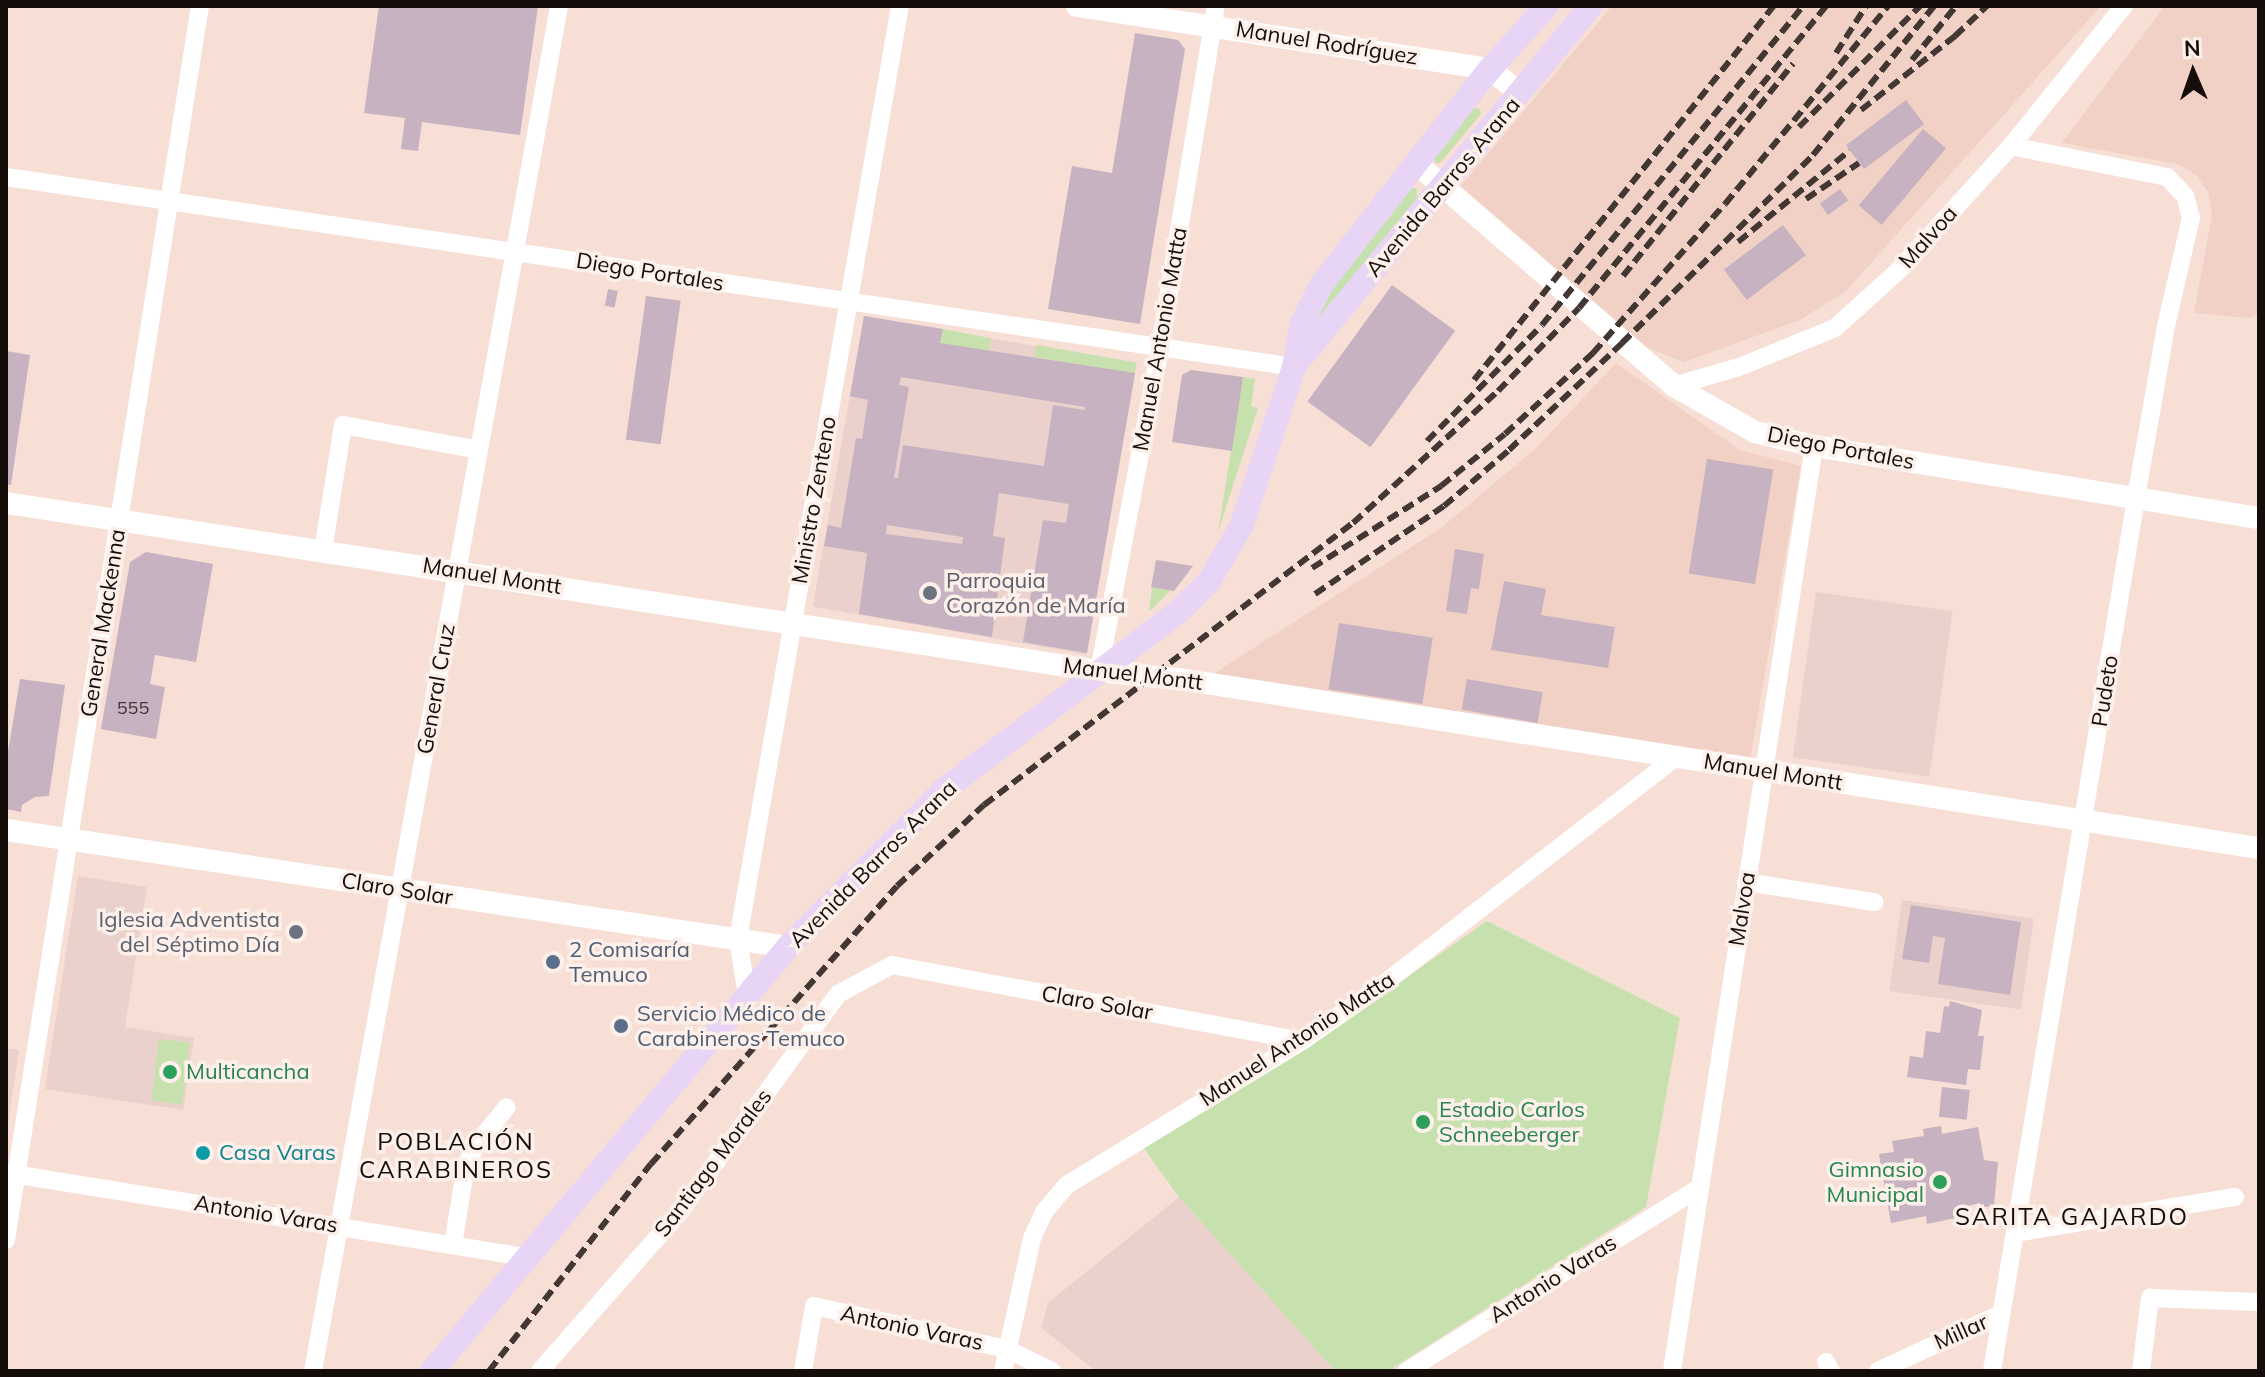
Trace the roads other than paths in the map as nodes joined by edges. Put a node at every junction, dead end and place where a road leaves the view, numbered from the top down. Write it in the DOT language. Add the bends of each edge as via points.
graph roads {
  1 [pos="200,6"];
  2 [pos="559,6"];
  3 [pos="900,6"];
  4 [pos="1077,6"];
  5 [pos="1546,6"];
  6 [pos="1591,6"];
  7 [pos="2124,6"];
  8 [pos="1215,16"];
  9 [pos="1490,69"];
  10 [pos="1520,93"];
  11 [pos="2011,146"];
  12 [pos="1417,164"];
  13 [pos="6,177"];
  14 [pos="1444,188"];
  15 [pos="169,203"];
  16 [pos="515,251"];
  17 [pos="848,302"];
  18 [pos="1159,350"];
  19 [pos="1294,367"];
  20 [pos="1674,386"];
  21 [pos="1814,446"];
  22 [pos="479,450"];
  23 [pos="2136,498"];
  24 [pos="6,503"];
  25 [pos="2259,518"];
  26 [pos="119,521"];
  27 [pos="323,551"];
  28 [pos="457,571"];
  29 [pos="793,622"];
  30 [pos="1099,671"];
  31 [pos="1676,757"];
  32 [pos="1763,771"];
  33 [pos="2083,821"];
  34 [pos="6,830"];
  35 [pos="69,840"];
  36 [pos="2259,848"];
  37 [pos="1746,882"];
  38 [pos="400,889"];
  39 [pos="1874,902"];
  40 [pos="738,939"];
  41 [pos="788,947"];
  42 [pos="892,965"];
  43 [pos="747,995"];
  44 [pos="1302,1041"];
  45 [pos="507,1107"];
  46 [pos="11,1174"];
  47 [pos="1700,1187"];
  48 [pos="2235,1197"];
  49 [pos="339,1226"];
  50 [pos="2015,1233"];
  51 [pos="6,1240"];
  52 [pos="453,1245"];
  53 [pos="525,1257"];
  54 [pos="2259,1302"];
  55 [pos="2001,1314"];
  56 [pos="1007,1349"];
  57 [pos="313,1371"];
  58 [pos="432,1371"];
  59 [pos="540,1371"];
  60 [pos="803,1371"];
  61 [pos="1003,1371"];
  62 [pos="1052,1371"];
  63 [pos="1407,1371"];
  64 [pos="1672,1371"];
  65 [pos="1878,1371"];
  66 [pos="1992,1371"];
  67 [pos="2141,1371"];
  1 -- 15 [label="street, General Mackenna"];
  2 -- 16 [label="street, General Cruz"];
  3 -- 17 [label="street, Ministro Zenteno"];
  4 -- 8 [label="street, Manuel Rodríguez"];
  5 -- 9 [label="main road, Avenida Barros Arana"];
  6 -- 10 [label="main road, Avenida Barros Arana"];
  7 -- 11 [label="street, Malvoa"];
  8 -- 9 [label="street, Manuel Rodríguez"];
  8 -- 18 [label="street, Manuel Antonio Matta"];
  9 -- 10 [label="street, Manuel Rodríguez"];
  9 -- 12 [label="main road, Avenida Barros Arana"];
  10 -- 14 [label="main road, Avenida Barros Arana"];
  11 -- 20 [label="street, Malvoa" via="1898,271 1835,328 1739,367"];
  11 -- 23 [label="street, Pudeto" via="2167,177 2179,186 2189,207"];
  12 -- 14 [label="street, Diego Portales"];
  12 -- 19 [label="main road, Avenida Barros Arana" via="1321,285 1302,324"];
  13 -- 15 [label="street, Diego Portales"];
  14 -- 19 [label="main road, Avenida Barros Arana"];
  14 -- 20 [label="street, Diego Portales"];
  15 -- 16 [label="street, Diego Portales"];
  15 -- 26 [label="street, General Mackenna"];
  16 -- 17 [label="street, Diego Portales"];
  16 -- 22 [label="street, General Cruz"];
  17 -- 18 [label="street, Diego Portales"];
  17 -- 29 [label="street, Ministro Zenteno"];
  18 -- 19 [label="street, Diego Portales"];
  18 -- 30 [label="street, Manuel Antonio Matta"];
  19 -- 30 [label="main road, Avenida Barros Arana" via="1246,512 1221,566 1186,605"];
  20 -- 21 [label="street, Diego Portales" via="1755,432"];
  21 -- 23 [label="street, Diego Portales"];
  21 -- 32 [label="street, Malvoa"];
  22 -- 27 [label="street" via="343,425"];
  22 -- 28 [label="street, General Cruz"];
  23 -- 25 [label="street, Diego Portales"];
  23 -- 33 [label="street, Pudeto"];
  24 -- 26 [label="street, Manuel Montt"];
  26 -- 27 [label="street, Manuel Montt"];
  26 -- 35 [label="street, General Mackenna"];
  27 -- 28 [label="street, Manuel Montt"];
  28 -- 29 [label="street, Manuel Montt"];
  28 -- 38 [label="street, General Cruz"];
  29 -- 30 [label="street, Manuel Montt"];
  29 -- 40 [label="street, Ministro Zenteno"];
  30 -- 31 [label="street, Manuel Montt" via="1201,682"];
  30 -- 41 [label="main road, Avenida Barros Arana" via="945,789"];
  31 -- 32 [label="street, Manuel Montt"];
  31 -- 44 [label="street, Manuel Antonio Matta"];
  32 -- 33 [label="street, Manuel Montt"];
  32 -- 37 [label="street, Malvoa"];
  33 -- 36 [label="street, Manuel Montt"];
  33 -- 50 [label="street, Pudeto"];
  34 -- 35 [label="street, Claro Solar"];
  35 -- 38 [label="street, Claro Solar"];
  35 -- 46 [label="street, General Mackenna"];
  37 -- 39 [label="street"];
  37 -- 47 [label="street, Malvoa"];
  38 -- 40 [label="street, Claro Solar"];
  38 -- 49 [label="street, General Cruz"];
  40 -- 41 [label="street, Claro Solar"];
  40 -- 43 [label="street, Ministro Zenteno"];
  41 -- 43 [label="main road, Avenida Barros Arana"];
  42 -- 44 [label="street, Claro Solar"];
  42 -- 59 [label="street, Santiago Morales" via="838,994 679,1213"];
  43 -- 53 [label="main road, Avenida Barros Arana"];
  44 -- 56 [label="street, Manuel Antonio Matta" via="1054,1197 1032,1238"];
  45 -- 52 [label="street" via="470,1155"];
  46 -- 49 [label="street, Antonio Varas"];
  46 -- 51 [label="street, General Mackenna"];
  47 -- 63 [label="street, Antonio Varas"];
  47 -- 64 [label="street, Malvoa"];
  48 -- 50 [label="street"];
  49 -- 52 [label="street, Antonio Varas"];
  49 -- 57 [label="street, General Cruz"];
  50 -- 55 [label="street, Pudeto"];
  52 -- 53 [label="street, Antonio Varas"];
  53 -- 58 [label="main road, Avenida Barros Arana"];
  54 -- 67 [label="street" via="2150,1298"];
  55 -- 65 [label="street, Millar"];
  55 -- 66 [label="street, Pudeto"];
  56 -- 60 [label="street, Antonio Varas" via="814,1306"];
  56 -- 61 [label="street, Manuel Antonio Matta"];
  56 -- 62 [label="street, Antonio Varas"];
}
